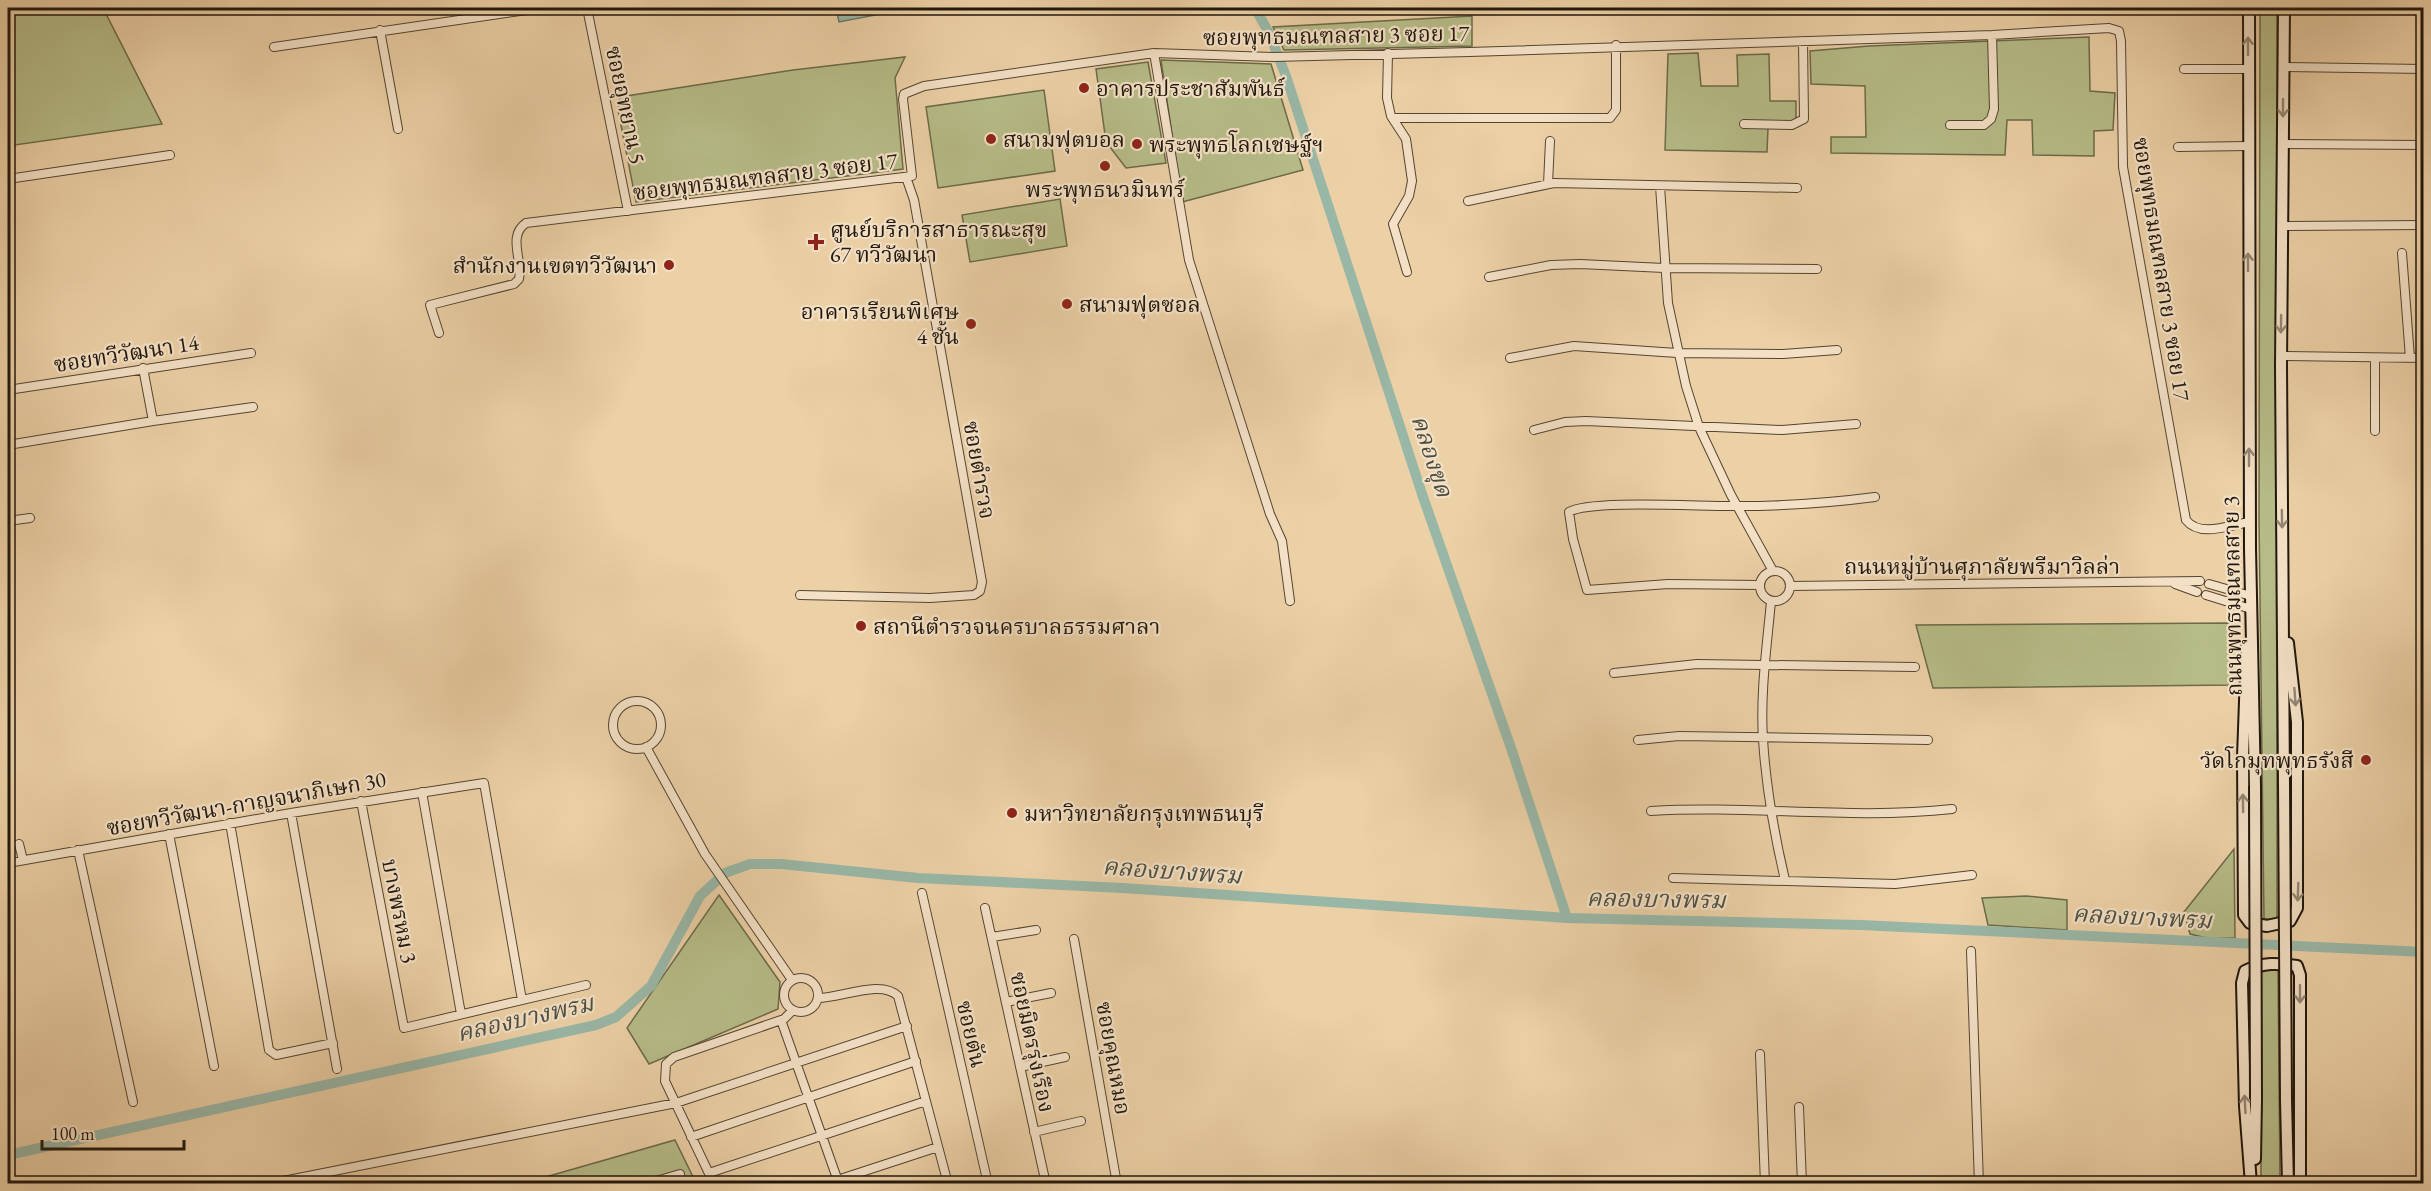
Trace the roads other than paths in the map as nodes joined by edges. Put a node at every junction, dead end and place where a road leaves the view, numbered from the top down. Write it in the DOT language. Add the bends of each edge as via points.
graph roads {
  1 [pos="541,8"];
  2 [pos="587,8"];
  3 [pos="2249,8"];
  4 [pos="2284,8"];
  5 [pos="380,30"];
  6 [pos="1992,35"];
  7 [pos="1803,41"];
  8 [pos="1616,45"];
  9 [pos="274,47"];
  10 [pos="1154,53"];
  11 [pos="1388,53"];
  12 [pos="2283,67"];
  13 [pos="2184,69"];
  14 [pos="2248,69"];
  15 [pos="2424,69"];
  16 [pos="1395,118"];
  17 [pos="1744,124"];
  18 [pos="1950,125"];
  19 [pos="398,129"];
  20 [pos="1550,141"];
  21 [pos="2283,144"];
  22 [pos="2424,145"];
  23 [pos="2248,146"];
  24 [pos="2178,147"];
  25 [pos="170,155"];
  26 [pos="906,177"];
  27 [pos="8,179"];
  28 [pos="1548,184"];
  29 [pos="1660,186"];
  30 [pos="1797,188"];
  31 [pos="1468,201"];
  32 [pos="628,211"];
  33 [pos="2424,225"];
  34 [pos="2282,226"];
  35 [pos="2402,253"];
  36 [pos="1664,268"];
  37 [pos="1817,269"];
  38 [pos="1407,272"];
  39 [pos="1489,277"];
  40 [pos="439,333"];
  41 [pos="1837,350"];
  42 [pos="251,353"];
  43 [pos="1677,353"];
  44 [pos="2281,356"];
  45 [pos="1510,358"];
  46 [pos="2375,358"];
  47 [pos="2410,358"];
  48 [pos="2424,358"];
  49 [pos="143,368"];
  50 [pos="8,390"];
  51 [pos="253,406"];
  52 [pos="153,421"];
  53 [pos="1856,424"];
  54 [pos="1700,427"];
  55 [pos="1534,430"];
  56 [pos="2374,431"];
  57 [pos="8,445"];
  58 [pos="1875,497"];
  59 [pos="1736,506"];
  60 [pos="30,518"];
  61 [pos="8,521"];
  62 [pos="2250,522"];
  63 [pos="1773,571"];
  64 [pos="2174,584"];
  65 [pos="1760,585"];
  66 [pos="1790,586"];
  67 [pos="2221,587"];
  68 [pos="800,595"];
  69 [pos="2251,596"];
  70 [pos="2219,600"];
  71 [pos="1290,601"];
  72 [pos="1772,601"];
  73 [pos="2251,609"];
  74 [pos="2283,619"];
  75 [pos="2252,621"];
  76 [pos="1765,664"];
  77 [pos="1915,667"];
  78 [pos="1614,673"];
  79 [pos="1763,737"];
  80 [pos="1638,740"];
  81 [pos="1928,740"];
  82 [pos="646,747"];
  83 [pos="422,792"];
  84 [pos="361,801"];
  85 [pos="1952,809"];
  86 [pos="1770,810"];
  87 [pos="1651,811"];
  88 [pos="291,813"];
  89 [pos="230,823"];
  90 [pos="169,834"];
  91 [pos="19,844"];
  92 [pos="78,850"];
  93 [pos="23,860"];
  94 [pos="8,862"];
  95 [pos="1972,875"];
  96 [pos="1673,878"];
  97 [pos="1785,880"];
  98 [pos="922,893"];
  99 [pos="985,908"];
  100 [pos="1036,930"];
  101 [pos="992,937"];
  102 [pos="1074,939"];
  103 [pos="1971,951"];
  104 [pos="792,980"];
  105 [pos="586,985"];
  106 [pos="1051,993"];
  107 [pos="818,998"];
  108 [pos="522,1000"];
  109 [pos="1006,1002"];
  110 [pos="793,1010"];
  111 [pos="461,1014"];
  112 [pos="781,1020"];
  113 [pos="907,1026"];
  114 [pos="333,1043"];
  115 [pos="1760,1054"];
  116 [pos="1065,1057"];
  117 [pos="916,1061"];
  118 [pos="796,1063"];
  119 [pos="214,1066"];
  120 [pos="1020,1067"];
  121 [pos="337,1069"];
  122 [pos="808,1097"];
  123 [pos="926,1101"];
  124 [pos="133,1102"];
  125 [pos="676,1103"];
  126 [pos="1799,1107"];
  127 [pos="1081,1121"];
  128 [pos="1034,1132"];
  129 [pos="822,1136"];
  130 [pos="692,1137"];
  131 [pos="938,1147"];
  132 [pos="709,1173"];
  133 [pos="680,1174"];
  134 [pos="838,1181"];
  135 [pos="268,1184"];
  136 [pos="646,1184"];
  137 [pos="714,1184"];
  138 [pos="825,1184"];
  139 [pos="948,1184"];
  140 [pos="988,1184"];
  141 [pos="1046,1184"];
  142 [pos="1117,1184"];
  143 [pos="1765,1184"];
  144 [pos="1802,1184"];
  145 [pos="1979,1184"];
  146 [pos="2253,1184"];
  147 [pos="2288,1184"];
  148 [pos="2300,1184"];
  1 -- 5 [label="street"];
  2 -- 32 [label="street, ซอยอุทยาน 5"];
  14 -- 3 [label="main road, ถนนพุทธมณฑลสาย 3, one-way"];
  4 -- 12 [label="main road"];
  5 -- 9 [label="street"];
  5 -- 19 [label="street"];
  6 -- 7 [label="street, ซอยพุทธมณฑลสาย 3 ซอย 17"];
  6 -- 18 [label="street" via="1991,119 1984,125"];
  6 -- 62 [label="street, ซอยพุทธมณฑลสาย 3 ซอย 17" via="2109,28 2119,31 2123,167 2186,520 2203,530"];
  7 -- 8 [label="street, ซอยพุทธมณฑลสาย 3 ซอย 17"];
  7 -- 17 [label="street" via="1804,119 1792,125"];
  8 -- 11 [label="street, ซอยพุทธมณฑลสาย 3 ซอย 17"];
  8 -- 16 [label="street" via="1616,110 1610,118"];
  10 -- 11 [label="street, ซอยพุทธมณฑลสาย 3 ซอย 17" via="1274,57"];
  10 -- 26 [label="street, ซอยพุทธมณฑลสาย 3 ซอย 17" via="909,90 903,99 912,177"];
  10 -- 71 [label="street" via="1190,260 1270,514 1282,541"];
  11 -- 16 [label="street" via="1387,98"];
  12 -- 15 [label="street"];
  12 -- 21 [label="main road, one-way"];
  13 -- 14 [label="street"];
  14 -- 23 [label="main road, ถนนพุทธมณฑลสาย 3"];
  16 -- 38 [label="street" via="1406,139 1412,181 1393,224"];
  20 -- 28 [label="street"];
  21 -- 22 [label="street"];
  21 -- 34 [label="main road"];
  23 -- 24 [label="street"];
  62 -- 23 [label="main road, ถนนพุทธมณฑลสาย 3, one-way"];
  25 -- 27 [label="street"];
  26 -- 32 [label="street, ซอยพุทธมณฑลสาย 3 ซอย 17"];
  26 -- 68 [label="street, ซอยตำรวจ" via="916,210 982,582 980,591 974,595 930,598"];
  28 -- 29 [label="street"];
  28 -- 31 [label="street"];
  29 -- 30 [label="street"];
  29 -- 36 [label="street"];
  32 -- 40 [label="street, ซอยพุทธมณฑลสาย 3 ซอย 17" via="526,223 517,232 519,279 514,284 430,305"];
  33 -- 34 [label="street"];
  34 -- 44 [label="main road, one-way"];
  35 -- 47 [label="street"];
  36 -- 37 [label="street"];
  36 -- 39 [label="street" via="1551,265"];
  36 -- 43 [label="street"];
  41 -- 43 [label="street" via="1784,354"];
  42 -- 49 [label="street, ซอยทวีวัฒนา 14"];
  43 -- 45 [label="street" via="1574,346"];
  43 -- 54 [label="street"];
  44 -- 46 [label="street"];
  44 -- 74 [label="main road, one-way"];
  46 -- 47 [label="street"];
  46 -- 56 [label="street"];
  47 -- 48 [label="street"];
  49 -- 50 [label="street, ซอยทวีวัฒนา 14"];
  49 -- 52 [label="street"];
  51 -- 52 [label="street"];
  52 -- 57 [label="street"];
  53 -- 54 [label="street" via="1782,429"];
  54 -- 55 [label="street" via="1586,421"];
  54 -- 59 [label="street"];
  58 -- 59 [label="street" via="1818,504"];
  59 -- 63 [label="street"];
  59 -- 65 [label="street" via="1616,506 1570,510 1568,517 1587,590 1668,584"];
  60 -- 61 [label="street"];
  62 -- 69 [label="main road, ถนนพุทธมณฑลสาย 3"];
  63 -- 65 [label="street" via="1765,574"];
  63 -- 66 [label="street" via="1785,574"];
  64 -- 66 [label="street, ถนนหมู่บ้านศุภาลัยพรีมาวิลล่า"];
  64 -- 67 [label="street" via="2204,582"];
  64 -- 70 [label="street"];
  65 -- 72 [label="street" via="1761,593"];
  66 -- 72 [label="street" via="1785,598"];
  67 -- 69 [label="street"];
  67 -- 70 [label="street"];
  69 -- 73 [label="main road, ถนนพุทธมณฑลสาย 3"];
  70 -- 73 [label="street"];
  72 -- 76 [label="street"];
  73 -- 75 [label="main road, ถนนพุทธมณฑลสาย 3"];
  74 -- 75 [label="main road, one-way" via="2297,722 2297,908 2290,921 2267,926 2250,923 2244,915 2245,651"];
  74 -- 147 [label="main road, bridge"];
  75 -- 146 [label="main road, ถนนพุทธมณฑลสาย 3, bridge" via="2256,1099"];
  76 -- 77 [label="street"];
  76 -- 78 [label="street" via="1697,664"];
  76 -- 79 [label="street"];
  79 -- 80 [label="street" via="1679,736"];
  79 -- 81 [label="street"];
  79 -- 86 [label="street"];
  82 -- 82 [label="street" via="630,747 616,735 617,713 629,702 644,702 660,716 660,732"];
  82 -- 104 [label="street" via="705,854"];
  83 -- 84 [label="street, ซอยทวีวัฒนา-กาญจนาภิเษก 30"];
  83 -- 108 [label="street, ซอยทวีวัฒนา-กาญจนาภิเษก 30" via="484,783"];
  83 -- 111 [label="street"];
  84 -- 88 [label="street, ซอยทวีวัฒนา-กาญจนาภิเษก 30"];
  84 -- 111 [label="street, บางพรหม 3" via="404,1028"];
  85 -- 86 [label="street" via="1914,813"];
  86 -- 87 [label="street"];
  86 -- 97 [label="street"];
  88 -- 89 [label="street, ซอยทวีวัฒนา-กาญจนาภิเษก 30"];
  88 -- 114 [label="street"];
  89 -- 90 [label="street, ซอยทวีวัฒนา-กาญจนาภิเษก 30"];
  89 -- 114 [label="street" via="269,1050 276,1054"];
  90 -- 92 [label="street, ซอยทวีวัฒนา-กาญจนาภิเษก 30"];
  90 -- 119 [label="street"];
  91 -- 93 [label="street"];
  92 -- 93 [label="street, ซอยทวีวัฒนา-กาญจนาภิเษก 30"];
  92 -- 124 [label="street"];
  93 -- 94 [label="street, ซอยทวีวัฒนา-กาญจนาภิเษก 30"];
  95 -- 97 [label="street" via="1895,884"];
  96 -- 97 [label="street"];
  98 -- 140 [label="street, ซอยตัน"];
  99 -- 101 [label="street, ซอยมิตรรุ่งเรือง"];
  100 -- 101 [label="street"];
  101 -- 109 [label="street, ซอยมิตรรุ่งเรือง"];
  102 -- 142 [label="street, ซอยคุณหมอ"];
  103 -- 145 [label="street"];
  104 -- 107 [label="street" via="801,977 811,981 818,990"];
  104 -- 110 [label="street" via="784,996"];
  105 -- 108 [label="street"];
  106 -- 109 [label="street"];
  107 -- 110 [label="street" via="810,1010"];
  107 -- 113 [label="street" via="880,987 890,989 900,999"];
  108 -- 111 [label="street"];
  109 -- 120 [label="street, ซอยมิตรรุ่งเรือง"];
  110 -- 112 [label="street"];
  112 -- 118 [label="street"];
  112 -- 125 [label="street" via="671,1059 664,1078"];
  113 -- 117 [label="street"];
  113 -- 118 [label="street"];
  114 -- 121 [label="street"];
  115 -- 143 [label="street"];
  116 -- 120 [label="street"];
  117 -- 122 [label="street"];
  117 -- 123 [label="street"];
  118 -- 122 [label="street"];
  118 -- 125 [label="street"];
  120 -- 128 [label="street, ซอยมิตรรุ่งเรือง"];
  122 -- 129 [label="street"];
  122 -- 130 [label="street"];
  123 -- 129 [label="street"];
  123 -- 131 [label="street"];
  125 -- 130 [label="street"];
  125 -- 135 [label="street"];
  126 -- 144 [label="street"];
  127 -- 128 [label="street"];
  128 -- 141 [label="street, ซอยมิตรรุ่งเรือง"];
  129 -- 132 [label="street"];
  129 -- 134 [label="street"];
  130 -- 132 [label="street"];
  131 -- 134 [label="street"];
  131 -- 139 [label="street"];
  132 -- 137 [label="street"];
  133 -- 136 [label="street"];
  134 -- 138 [label="street"];
  146 -- 148 [label="main road, one-way" via="2245,1106 2242,983 2245,971 2261,963 2297,966 2300,975"];
}
